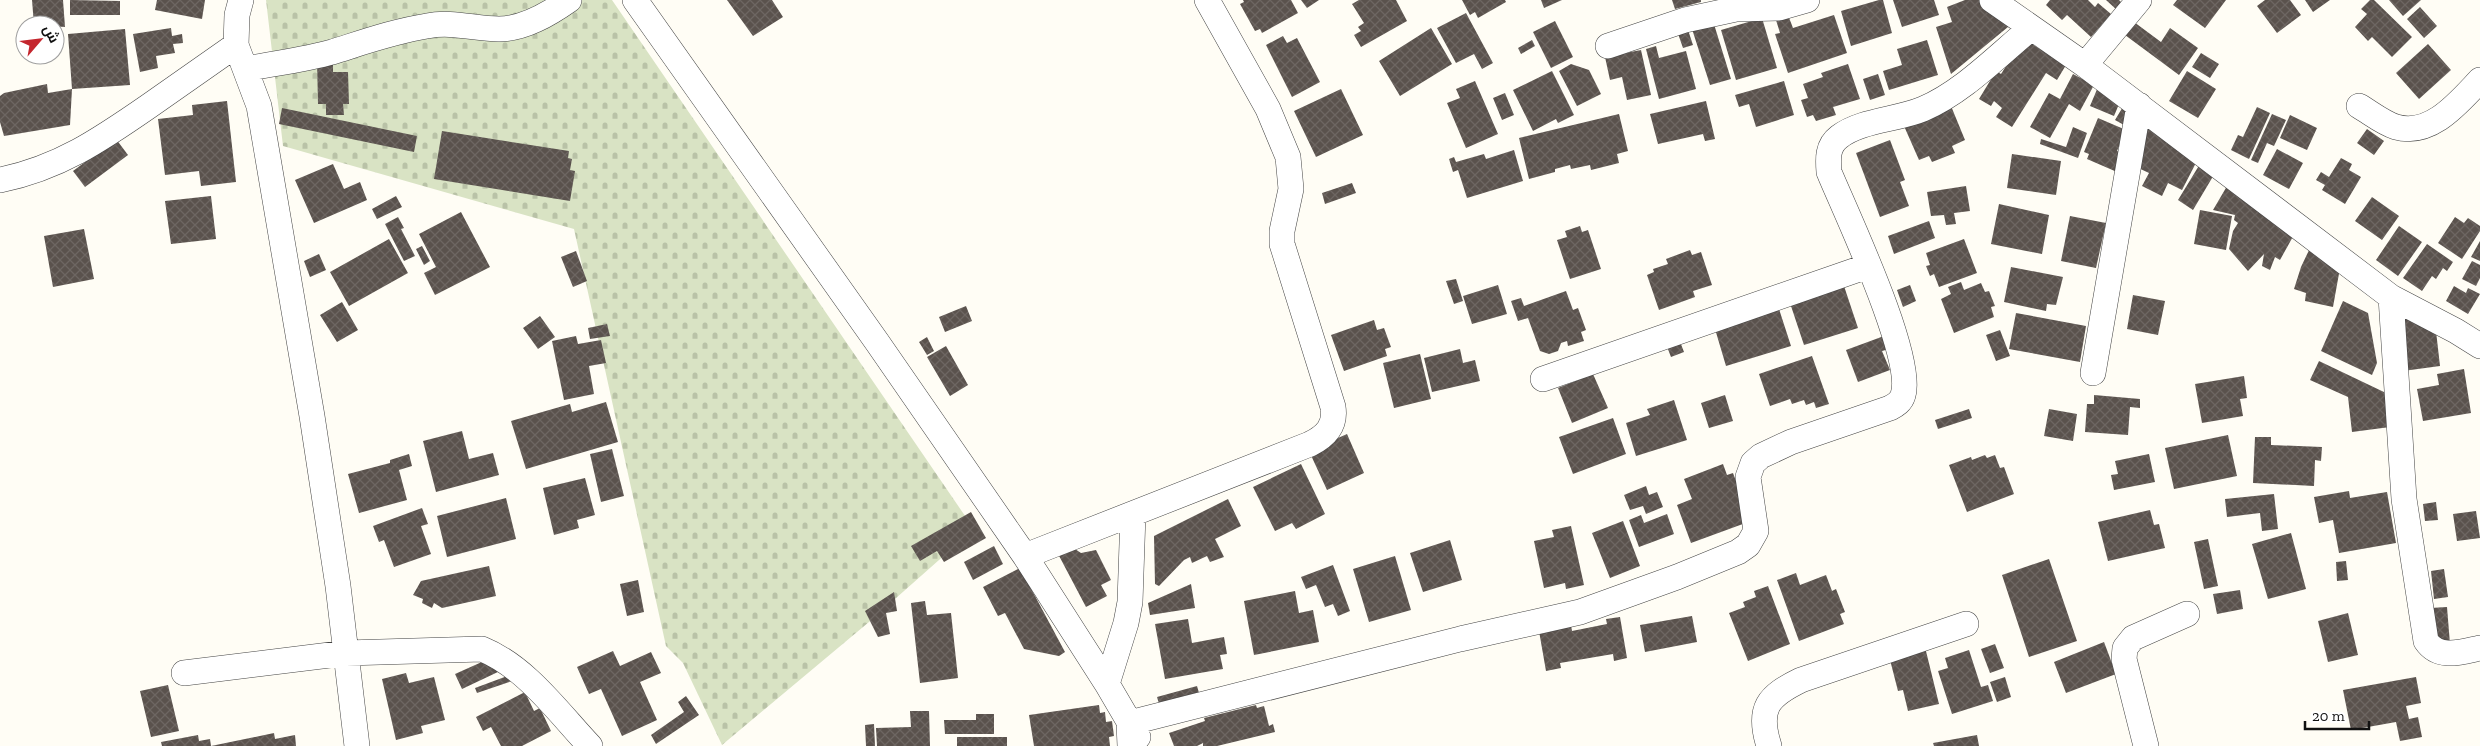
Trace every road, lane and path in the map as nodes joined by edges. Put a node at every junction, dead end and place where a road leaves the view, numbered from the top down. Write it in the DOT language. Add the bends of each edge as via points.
graph roads {
  1 [pos="241,0"];
  2 [pos="569,0"];
  3 [pos="635,0"];
  4 [pos="1207,0"];
  5 [pos="1807,0"];
  6 [pos="1992,0"];
  7 [pos="2139,0"];
  8 [pos="2030,28"];
  9 [pos="236,45"];
  10 [pos="1608,46"];
  11 [pos="2085,65"];
  12 [pos="246,69"];
  13 [pos="2480,80"];
  14 [pos="2139,105"];
  15 [pos="2359,106"];
  16 [pos="0,180"];
  17 [pos="1868,266"];
  18 [pos="2391,297"];
  19 [pos="2480,346"];
  20 [pos="2092,373"];
  21 [pos="1543,379"];
  22 [pos="1133,514"];
  23 [pos="1025,556"];
  24 [pos="2187,614"];
  25 [pos="1966,624"];
  26 [pos="2480,648"];
  27 [pos="346,653"];
  28 [pos="184,673"];
  29 [pos="1107,684"];
  30 [pos="1129,735"];
  31 [pos="357,746"];
  32 [pos="590,746"];
  33 [pos="1144,746"];
  34 [pos="1768,746"];
  35 [pos="2146,746"];
  1 -- 9 [label="street"];
  2 -- 12 [label="street" via="517,26 500,29 431,25 384,35 316,56"];
  3 -- 23 [label="street"];
  4 -- 22 [label="street" via="1285,145 1292,178 1282,244 1333,407 1334,420 1326,434 1310,444"];
  5 -- 10 [label="street" via="1779,8 1736,9 1685,20"];
  6 -- 8 [label="street"];
  7 -- 11 [label="street"];
  8 -- 11 [label="street"];
  8 -- 17 [label="street" via="1938,102 1897,119 1849,131 1831,146 1827,156 1829,172"];
  9 -- 12 [label="street"];
  9 -- 16 [label="street" via="73,156 47,168"];
  11 -- 14 [label="street"];
  12 -- 27 [label="street" via="259,106 265,140 315,435"];
  13 -- 15 [label="street" via="2452,109 2437,120 2420,126 2395,127"];
  14 -- 18 [label="street"];
  14 -- 20 [label="street"];
  17 -- 21 [label="street"];
  17 -- 30 [label="street" via="1900,355 1905,385 1902,398 1895,405 1868,417 1791,442 1760,456 1753,463 1748,477 1756,531 1748,545 1738,552 1580,612 1460,639"];
  18 -- 19 [label="street"];
  18 -- 26 [label="street" via="2404,499 2426,641 2431,649 2448,654"];
  22 -- 23 [label="street"];
  22 -- 29 [label="street" via="1130,602"];
  23 -- 29 [label="street"];
  24 -- 35 [label="street" via="2133,638 2125,648 2124,659"];
  25 -- 34 [label="street" via="1801,680 1778,691 1767,706"];
  27 -- 28 [label="street"];
  27 -- 31 [label="street"];
  27 -- 32 [label="street" via="482,649 499,656 514,668"];
  29 -- 30 [label="street"];
  30 -- 33 [label="street"];
}
